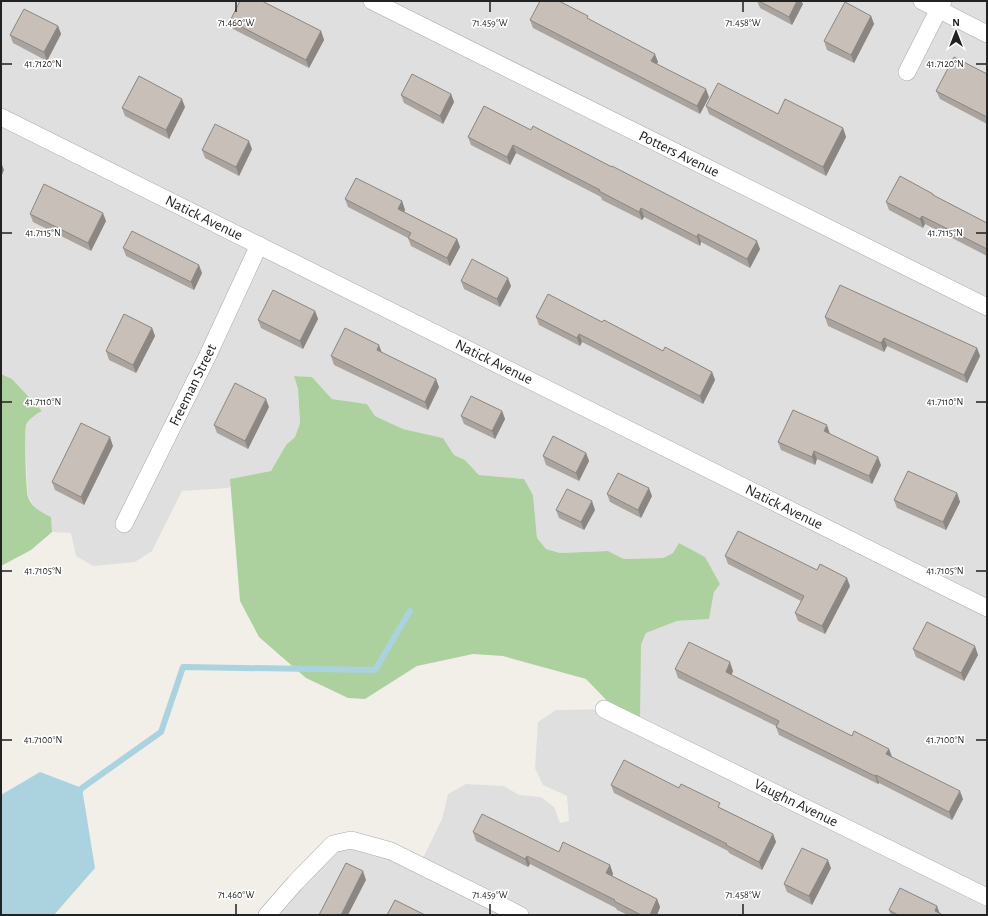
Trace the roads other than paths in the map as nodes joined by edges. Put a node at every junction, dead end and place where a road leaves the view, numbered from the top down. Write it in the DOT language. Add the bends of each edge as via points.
graph roads {
  1 [pos="372,1"];
  2 [pos="922,1"];
  3 [pos="941,5"];
  4 [pos="395,6"];
  5 [pos="987,34"];
  6 [pos="907,72"];
  7 [pos="1,116"];
  8 [pos="259,245"];
  9 [pos="987,307"];
  10 [pos="124,524"];
  11 [pos="987,608"];
  12 [pos="604,709"];
  13 [pos="987,897"];
  14 [pos="267,915"];
  15 [pos="520,915"];
  1 -- 4 [label="street, Potters Avenue"];
  2 -- 3 [label="street"];
  3 -- 5 [label="street"];
  3 -- 6 [label="street"];
  4 -- 9 [label="street, Potters Avenue"];
  7 -- 8 [label="street, Natick Avenue"];
  8 -- 10 [label="street, Freeman Street" via="208,355"];
  8 -- 11 [label="street, Natick Avenue"];
  12 -- 13 [label="street, Vaughn Avenue"];
  14 -- 15 [label="street" via="333,844 351,840 391,851"];
}
